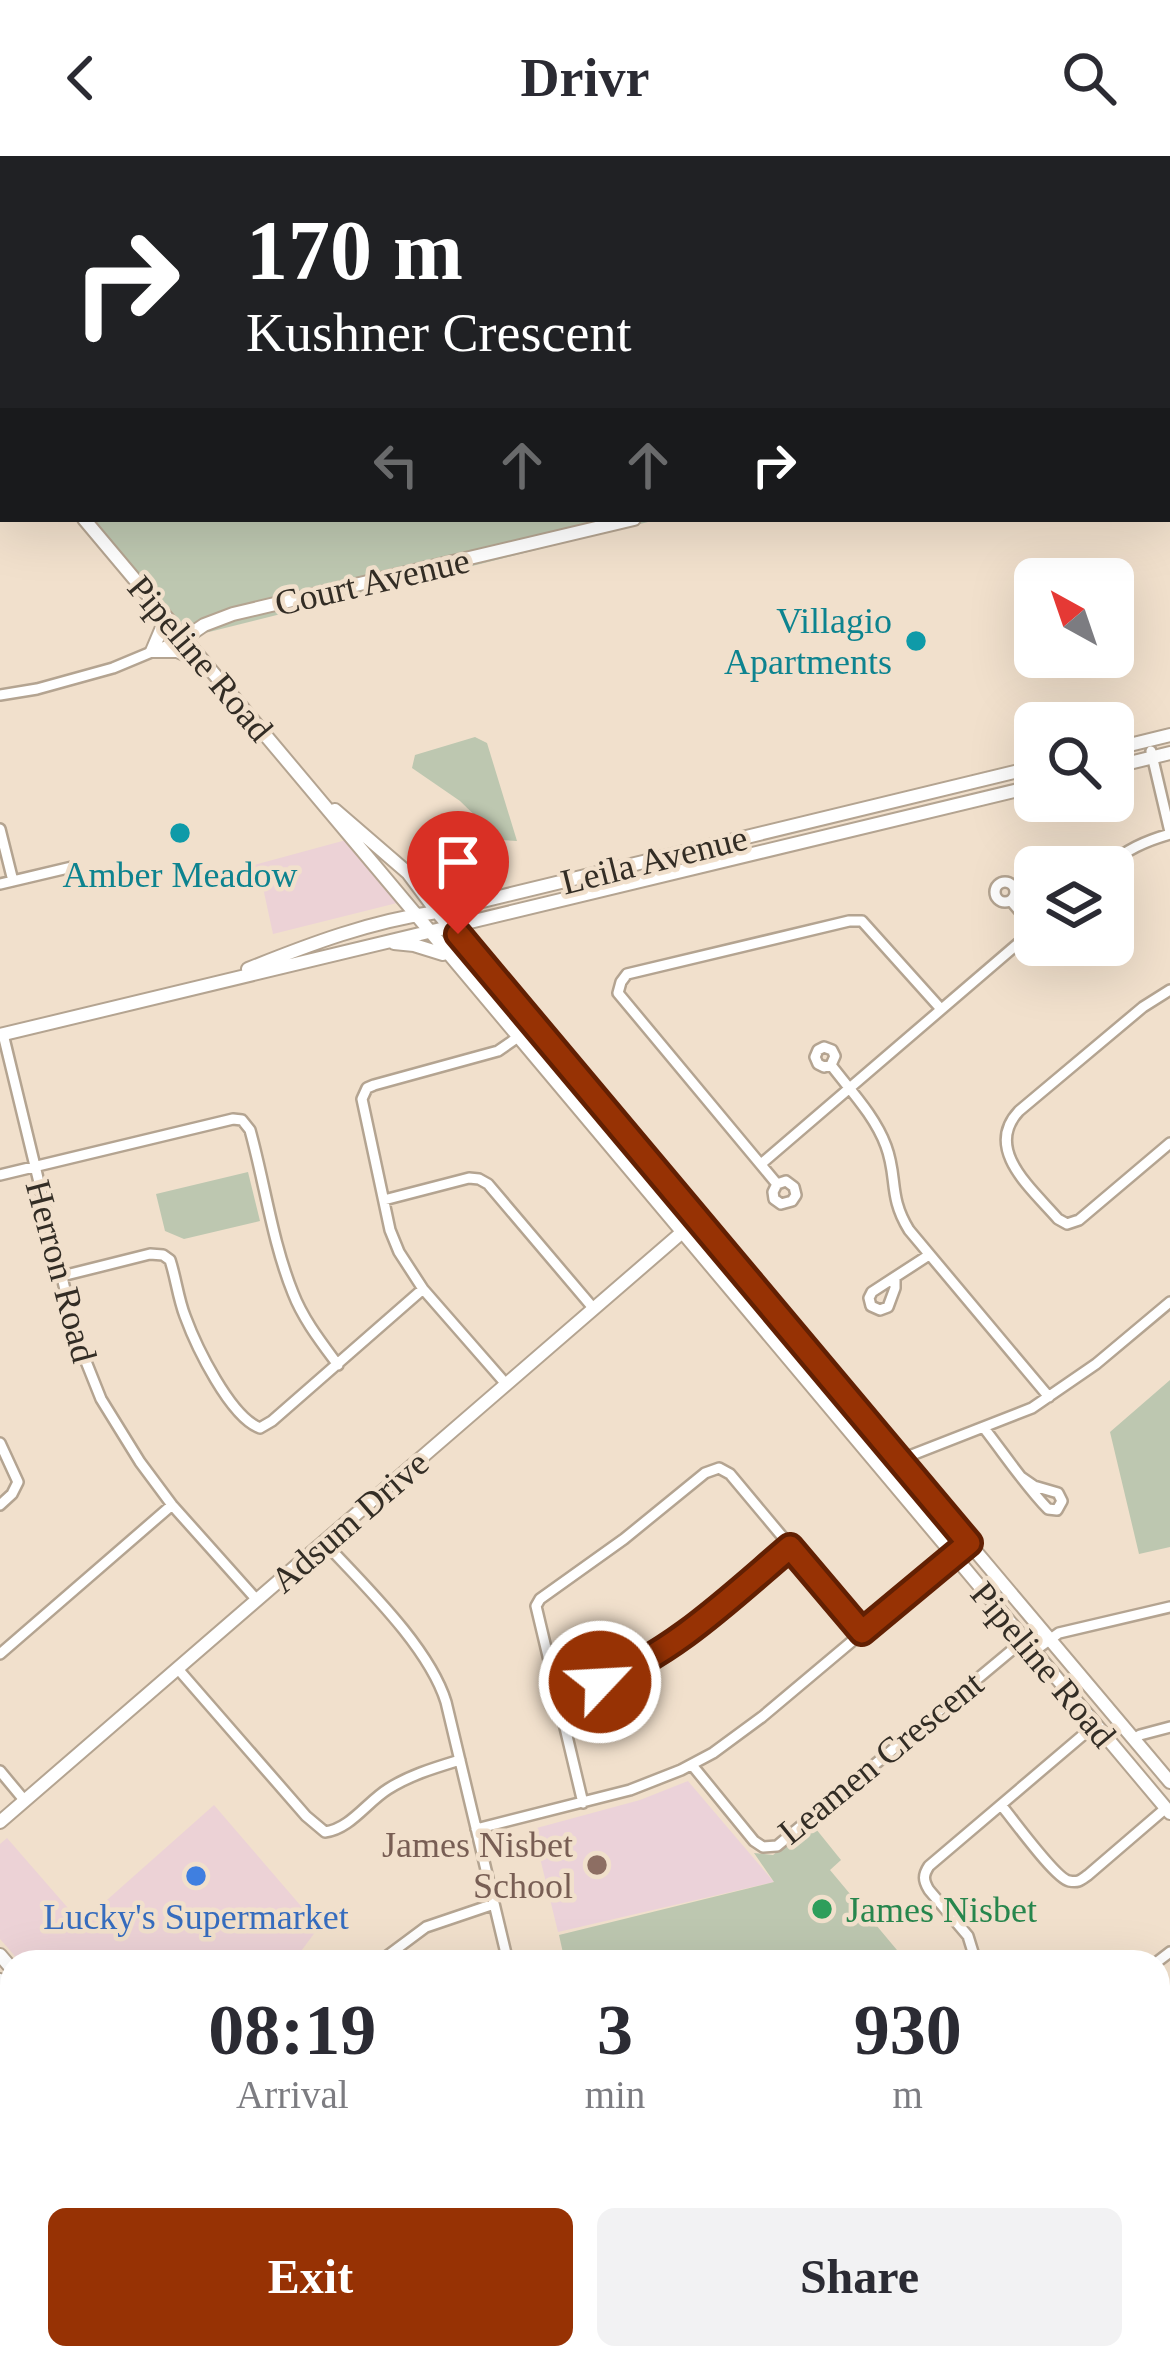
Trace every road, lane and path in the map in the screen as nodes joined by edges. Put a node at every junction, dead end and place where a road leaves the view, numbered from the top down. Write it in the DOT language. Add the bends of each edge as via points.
graph roads {
  1 [pos="88,522"];
  2 [pos="621,522"];
  3 [pos="160,609"];
  4 [pos="185,638"];
  5 [pos="152,651"];
  6 [pos="205,663"];
  7 [pos="0,695"];
  8 [pos="1170,735"];
  9 [pos="1149,740"];
  10 [pos="1134,743"];
  11 [pos="1170,753"];
  12 [pos="1152,757"];
  13 [pos="1134,761"];
  14 [pos="1014,772"];
  15 [pos="1014,791"];
  16 [pos="318,797"];
  17 [pos="0,829"];
  18 [pos="1170,833"];
  19 [pos="1134,847"];
  20 [pos="72,867"];
  21 [pos="408,873"];
  22 [pos="13,881"];
  23 [pos="0,884"];
  24 [pos="483,901"];
  25 [pos="1011,901"];
  26 [pos="1014,904"];
  27 [pos="437,912"];
  28 [pos="501,914"];
  29 [pos="415,915"];
  30 [pos="451,927"];
  31 [pos="428,931"];
  32 [pos="383,942"];
  33 [pos="1014,947"];
  34 [pos="450,957"];
  35 [pos="479,959"];
  36 [pos="208,985"];
  37 [pos="1170,990"];
  38 [pos="941,1009"];
  39 [pos="534,1026"];
  40 [pos="2,1034"];
  41 [pos="519,1039"];
  42 [pos="831,1065"];
  43 [pos="850,1089"];
  44 [pos="1170,1143"];
  45 [pos="761,1164"];
  46 [pos="34,1167"];
  47 [pos="0,1175"];
  48 [pos="777,1184"];
  49 [pos="384,1200"];
  50 [pos="697,1220"];
  51 [pos="683,1232"];
  52 [pos="929,1255"];
  53 [pos="62,1276"];
  54 [pos="895,1278"];
  55 [pos="423,1289"];
  56 [pos="1170,1302"];
  57 [pos="594,1309"];
  58 [pos="338,1365"];
  59 [pos="506,1384"];
  60 [pos="1049,1396"];
  61 [pos="984,1428"];
  62 [pos="0,1443"];
  63 [pos="899,1460"];
  64 [pos="883,1471"];
  65 [pos="1021,1477"];
  66 [pos="0,1505"];
  67 [pos="172,1505"];
  68 [pos="325,1542"];
  69 [pos="969,1543"];
  70 [pos="790,1547"];
  71 [pos="954,1556"];
  72 [pos="256,1600"];
  73 [pos="1170,1606"];
  74 [pos="862,1632"];
  75 [pos="1049,1639"];
  76 [pos="1024,1640"];
  77 [pos="1034,1651"];
  78 [pos="0,1654"];
  79 [pos="178,1669"];
  80 [pos="556,1696"];
  81 [pos="1096,1724"];
  82 [pos="1170,1727"];
  83 [pos="1134,1739"];
  84 [pos="460,1760"];
  85 [pos="692,1765"];
  86 [pos="0,1771"];
  87 [pos="1170,1782"];
  88 [pos="25,1801"];
  89 [pos="583,1803"];
  90 [pos="1001,1805"];
  91 [pos="1168,1811"];
  92 [pos="0,1822"];
  93 [pos="476,1829"];
  94 [pos="494,1904"];
  95 [pos="395,1950"];
  96 [pos="505,1950"];
  97 [pos="972,1950"];
  1 -- 3 [label="street, Pipeline Road"];
  2 -- 4 [label="street, Court Avenue" via="233,614"];
  3 -- 4 [label="street, Pipeline Road"];
  3 -- 5 [label="street"];
  4 -- 5 [label="street"];
  4 -- 6 [label="street, Pipeline Road"];
  5 -- 6 [label="street"];
  5 -- 7 [label="street" via="77,679"];
  6 -- 16 [label="street, Pipeline Road"];
  8 -- 9 [label="street"];
  9 -- 10 [label="street"];
  9 -- 12 [label="street"];
  11 -- 12 [label="street"];
  12 -- 13 [label="street"];
  12 -- 18 [label="street"];
  14 -- 24 [label="street, Leila Avenue"];
  15 -- 28 [label="street, Leila Avenue"];
  16 -- 21 [label="street, Pipeline Road"];
  16 -- 29 [label="street, Pipeline Road"];
  17 -- 22 [label="street"];
  18 -- 19 [label="street"];
  20 -- 22 [label="street"];
  21 -- 24 [label="street" via="449,897"];
  21 -- 27 [label="street, Pipeline Road"];
  22 -- 23 [label="street"];
  24 -- 27 [label="street, Leila Avenue"];
  25 -- 26 [label="street"];
  27 -- 29 [label="street, Leila Avenue"];
  27 -- 30 [label="street, Pipeline Road"];
  28 -- 30 [label="street, Leila Avenue"];
  28 -- 35 [label="street" via="478,931"];
  29 -- 31 [label="street, Pipeline Road"];
  29 -- 36 [label="street, Leila Avenue" via="350,930"];
  30 -- 31 [label="street, Leila Avenue"];
  30 -- 35 [label="street, Pipeline Road"];
  31 -- 32 [label="street, Leila Avenue"];
  31 -- 34 [label="street, Pipeline Road"];
  32 -- 34 [label="street"];
  32 -- 36 [label="street, Leila Avenue"];
  33 -- 38 [label="street"];
  34 -- 41 [label="street, Pipeline Road"];
  35 -- 39 [label="street, Pipeline Road"];
  36 -- 40 [label="street, Leila Avenue"];
  37 -- 44 [label="street" via="1018,1111 1004,1144 1067,1224"];
  38 -- 43 [label="street"];
  38 -- 45 [label="street" via="862,921 627,974 619,993"];
  39 -- 41 [label="street"];
  39 -- 50 [label="street, Pipeline Road"];
  40 -- 46 [label="street, Herron Road"];
  41 -- 49 [label="street" via="368,1088 363,1111"];
  41 -- 51 [label="street, Pipeline Road"];
  42 -- 43 [label="street"];
  43 -- 45 [label="street"];
  43 -- 52 [label="street" via="891,1158 899,1214"];
  45 -- 48 [label="street"];
  46 -- 47 [label="street"];
  46 -- 53 [label="street, Herron Road"];
  46 -- 58 [label="street" via="242,1120 292,1291"];
  49 -- 55 [label="street" via="399,1252"];
  49 -- 57 [label="street" via="479,1179"];
  50 -- 51 [label="street, Adsum Drive"];
  50 -- 63 [label="street, Pipeline Road"];
  51 -- 57 [label="street, Adsum Drive"];
  51 -- 64 [label="street, Pipeline Road"];
  52 -- 54 [label="street"];
  52 -- 60 [label="street"];
  53 -- 58 [label="street" via="150,1254 170,1260 184,1315 251,1425 266,1426"];
  53 -- 67 [label="street, Herron Road" via="100,1399"];
  55 -- 58 [label="street"];
  55 -- 59 [label="street"];
  56 -- 60 [label="street"];
  57 -- 59 [label="street, Adsum Drive"];
  59 -- 68 [label="street, Adsum Drive"];
  60 -- 61 [label="street"];
  61 -- 63 [label="street"];
  61 -- 65 [label="street"];
  62 -- 66 [label="street" via="18,1482"];
  63 -- 64 [label="street"];
  63 -- 69 [label="street, Pipeline Road"];
  64 -- 71 [label="street, Pipeline Road"];
  67 -- 72 [label="street, Herron Road"];
  67 -- 78 [label="street"];
  68 -- 72 [label="street, Adsum Drive"];
  68 -- 84 [label="street" via="425,1659"];
  69 -- 71 [label="street"];
  69 -- 75 [label="street, Pipeline Road"];
  70 -- 74 [label="street"];
  70 -- 80 [label="street" via="670,1646"];
  70 -- 80 [label="street" via="730,1474 705,1473 540,1599"];
  71 -- 74 [label="street"];
  71 -- 76 [label="street, Pipeline Road"];
  72 -- 79 [label="street, Adsum Drive"];
  73 -- 75 [label="street"];
  74 -- 85 [label="street"];
  75 -- 77 [label="street"];
  75 -- 83 [label="street, Pipeline Road"];
  76 -- 77 [label="street, Pipeline Road"];
  76 -- 85 [label="street, Leamen Crescent" via="777,1846 754,1841"];
  77 -- 81 [label="street, Pipeline Road"];
  79 -- 84 [label="street" via="326,1832 414,1774"];
  79 -- 88 [label="street, Adsum Drive"];
  80 -- 89 [label="street"];
  81 -- 90 [label="street"];
  81 -- 91 [label="street, Pipeline Road"];
  82 -- 83 [label="street"];
  83 -- 87 [label="street, Pipeline Road"];
  84 -- 93 [label="street"];
  85 -- 89 [label="street"];
  86 -- 88 [label="street"];
  88 -- 92 [label="street, Adsum Drive"];
  89 -- 93 [label="street"];
  90 -- 91 [label="street" via="1071,1882"];
  90 -- 97 [label="street" via="924,1873"];
  93 -- 94 [label="street"];
  94 -- 95 [label="street" via="425,1927"];
  94 -- 96 [label="street"];
}
